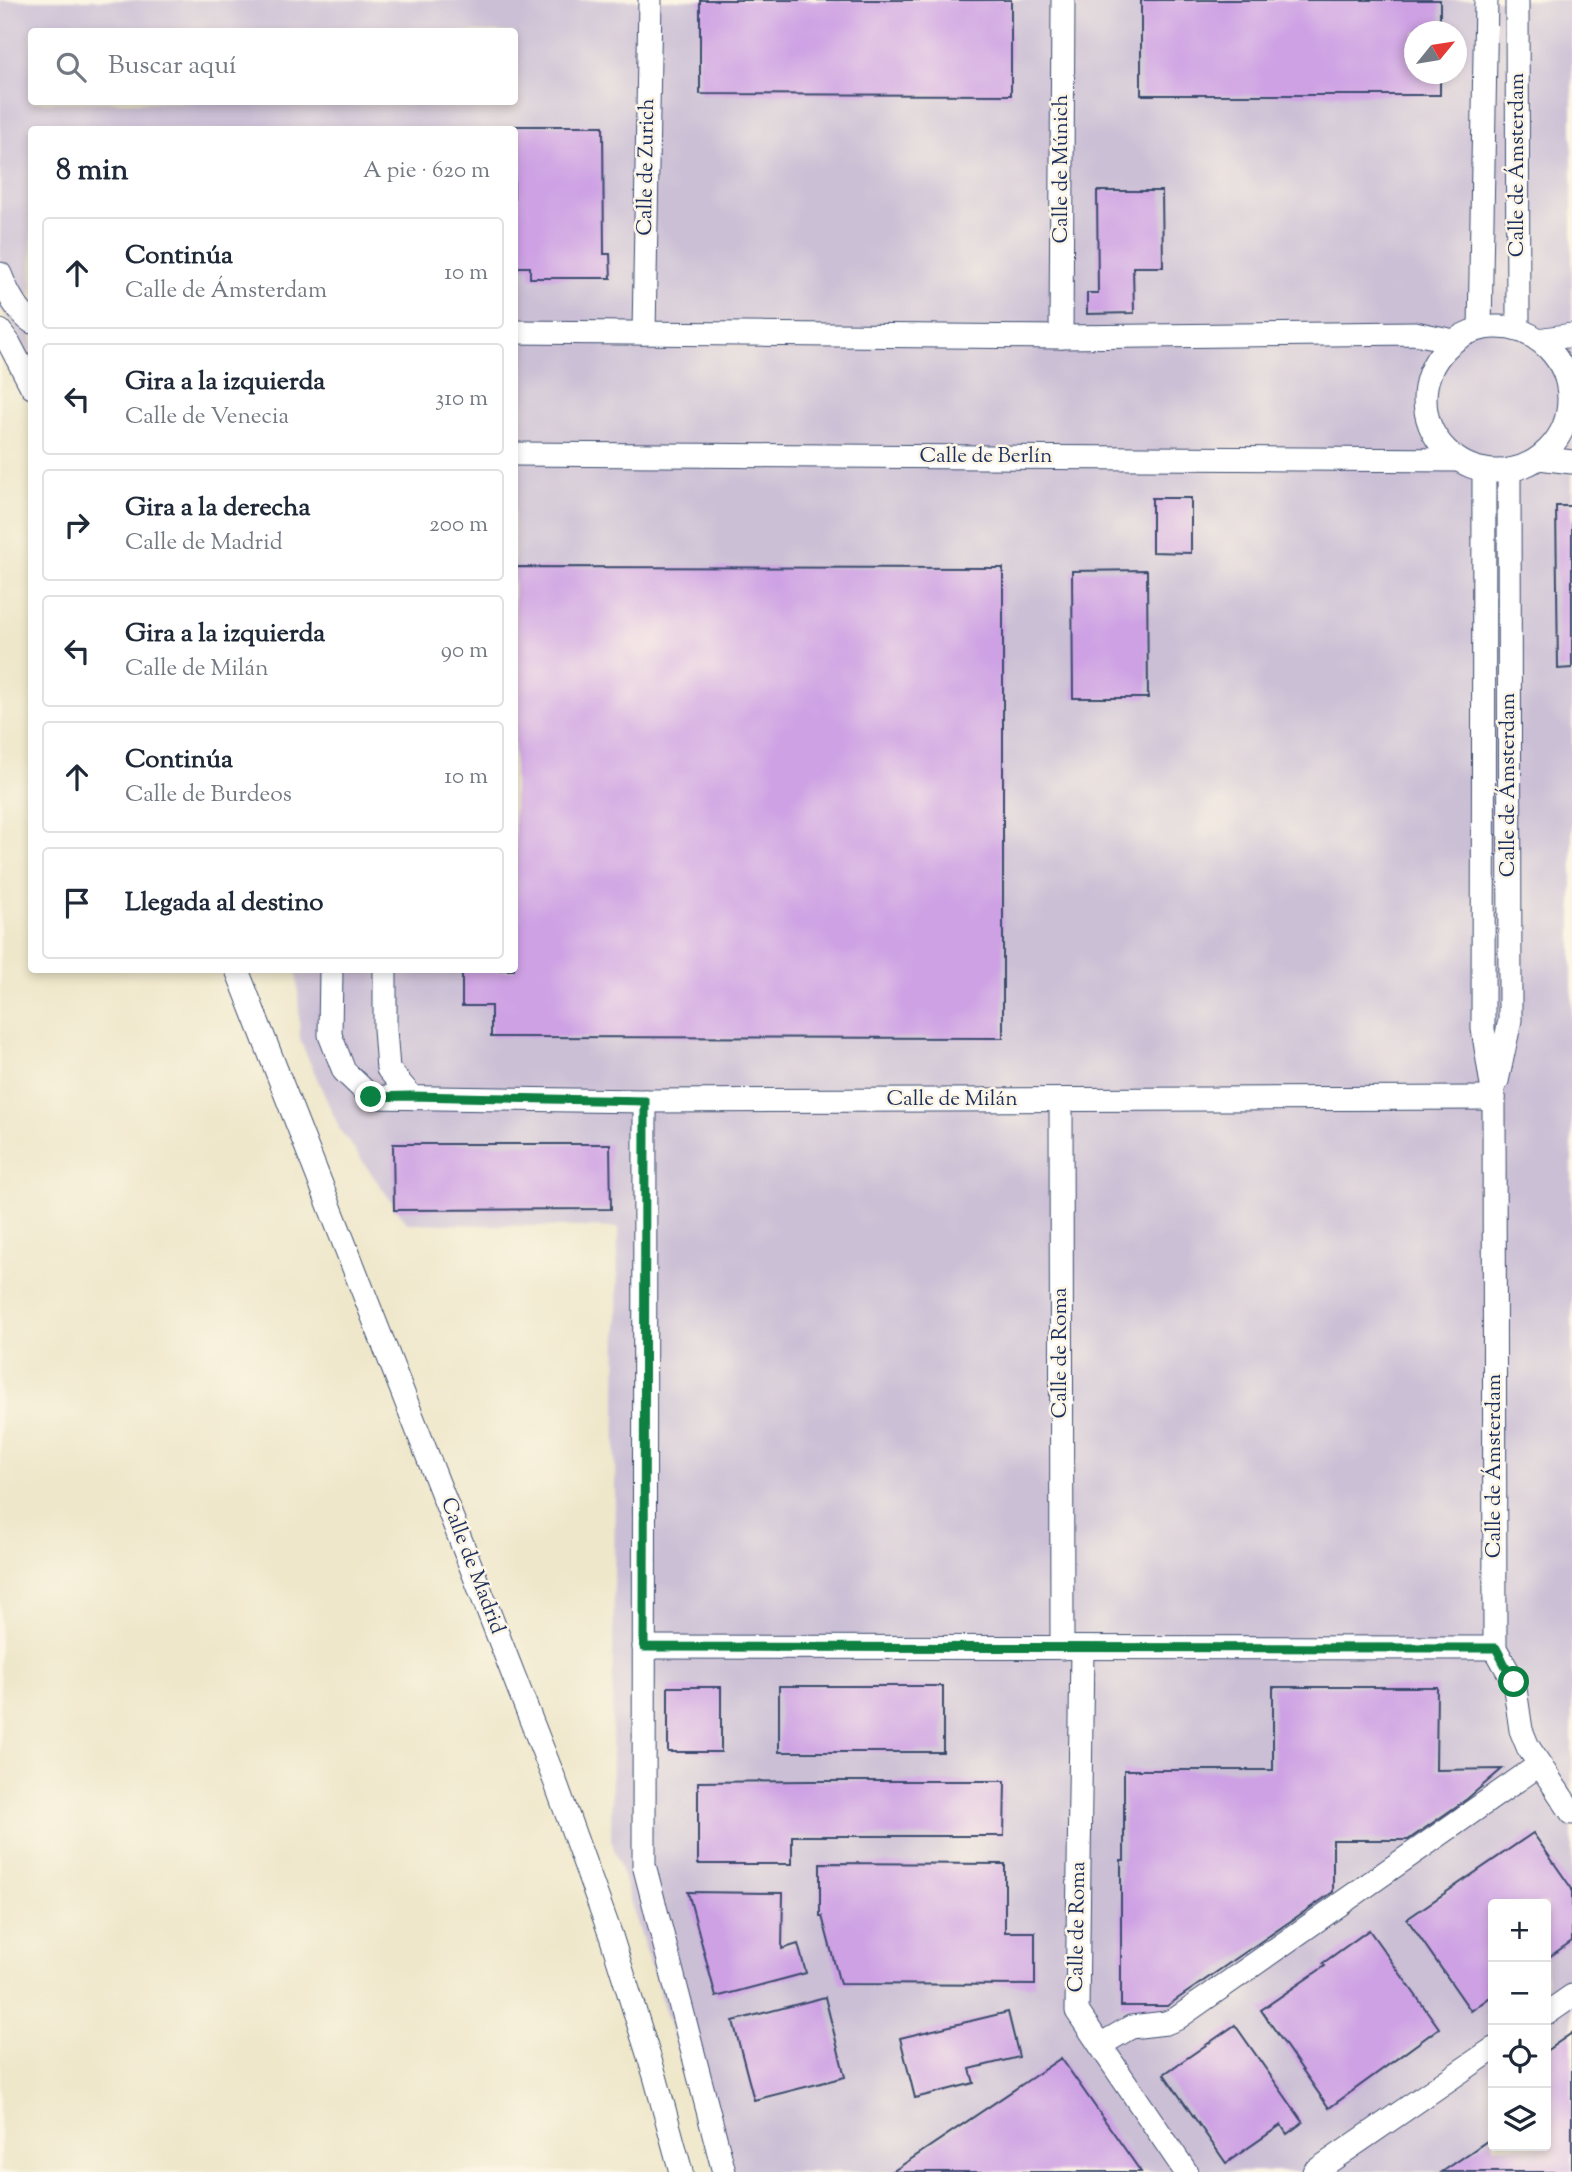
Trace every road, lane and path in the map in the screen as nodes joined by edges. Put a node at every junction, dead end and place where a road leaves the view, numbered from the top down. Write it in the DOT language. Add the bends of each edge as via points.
graph roads {
  1 [pos="650,0"];
  2 [pos="1063,0"];
  3 [pos="1486,0"];
  4 [pos="1517,0"];
  5 [pos="0,274"];
  6 [pos="28,319"];
  7 [pos="1480,329"];
  8 [pos="0,331"];
  9 [pos="518,332"];
  10 [pos="644,333"];
  11 [pos="1528,335"];
  12 [pos="1572,335"];
  13 [pos="1061,337"];
  14 [pos="1454,341"];
  15 [pos="28,379"];
  16 [pos="518,454"];
  17 [pos="1539,458"];
  18 [pos="1458,460"];
  19 [pos="1572,462"];
  20 [pos="1484,470"];
  21 [pos="1509,470"];
  22 [pos="238,973"];
  23 [pos="331,973"];
  24 [pos="385,973"];
  25 [pos="411,1096"];
  26 [pos="1493,1098"];
  27 [pos="1061,1100"];
  28 [pos="645,1101"];
  29 [pos="644,1647"];
  30 [pos="1072,1648"];
  31 [pos="1496,1648"];
  32 [pos="1539,1765"];
  33 [pos="1572,1813"];
  34 [pos="1572,1996"];
  35 [pos="1551,2011"];
  36 [pos="1100,2045"];
  37 [pos="1488,2052"];
  38 [pos="681,2172"];
  39 [pos="724,2172"];
  40 [pos="1186,2172"];
  41 [pos="1314,2172"];
  1 -- 10 [label="street, Calle de Zurich"];
  2 -- 13 [label="street, Calle de Múnich"];
  3 -- 7 [label="street, Calle de Ámsterdam"];
  4 -- 11 [label="street, Calle de Ámsterdam"];
  5 -- 6 [label="street"];
  7 -- 11 [label="street" via="1500,327"];
  7 -- 14 [label="street"];
  8 -- 15 [label="street"];
  9 -- 10 [label="street"];
  10 -- 13 [label="street"];
  11 -- 12 [label="street"];
  11 -- 17 [label="street" via="1555,356 1566,376 1569,399 1556,442"];
  13 -- 14 [label="street" via="1415,333"];
  14 -- 18 [label="street" via="1438,358 1425,401 1435,434"];
  16 -- 18 [label="street, Calle de Berlín"];
  17 -- 19 [label="street"];
  17 -- 21 [label="street"];
  18 -- 20 [label="street"];
  20 -- 21 [label="street"];
  20 -- 26 [label="street, Calle de Ámsterdam" via="1483,1029"];
  21 -- 26 [label="street, Calle de Ámsterdam" via="1510,1020"];
  22 -- 38 [label="street, Calle de Madrid" via="560,1794 611,1936"];
  23 -- 25 [label="street, Calle de Milán" via="330,1035 344,1071 371,1097"];
  24 -- 25 [label="street" via="388,1069"];
  25 -- 28 [label="street, Calle de Milán"];
  26 -- 27 [label="street, Calle de Milán"];
  26 -- 31 [label="street, Calle de Ámsterdam"];
  27 -- 28 [label="street, Calle de Milán"];
  27 -- 30 [label="street, Calle de Roma"];
  28 -- 29 [label="street"];
  29 -- 30 [label="street"];
  29 -- 39 [label="street" via="644,1865"];
  30 -- 31 [label="street"];
  30 -- 36 [label="street, Calle de Roma" via="1077,2011"];
  31 -- 32 [label="street, Calle de Ámsterdam" via="1514,1682 1521,1730"];
  32 -- 33 [label="street, Calle de Ámsterdam"];
  32 -- 36 [label="street" via="1176,2019 1131,2027"];
  34 -- 35 [label="street"];
  36 -- 40 [label="street, Calle de Roma"];
  37 -- 41 [label="street"];
}
